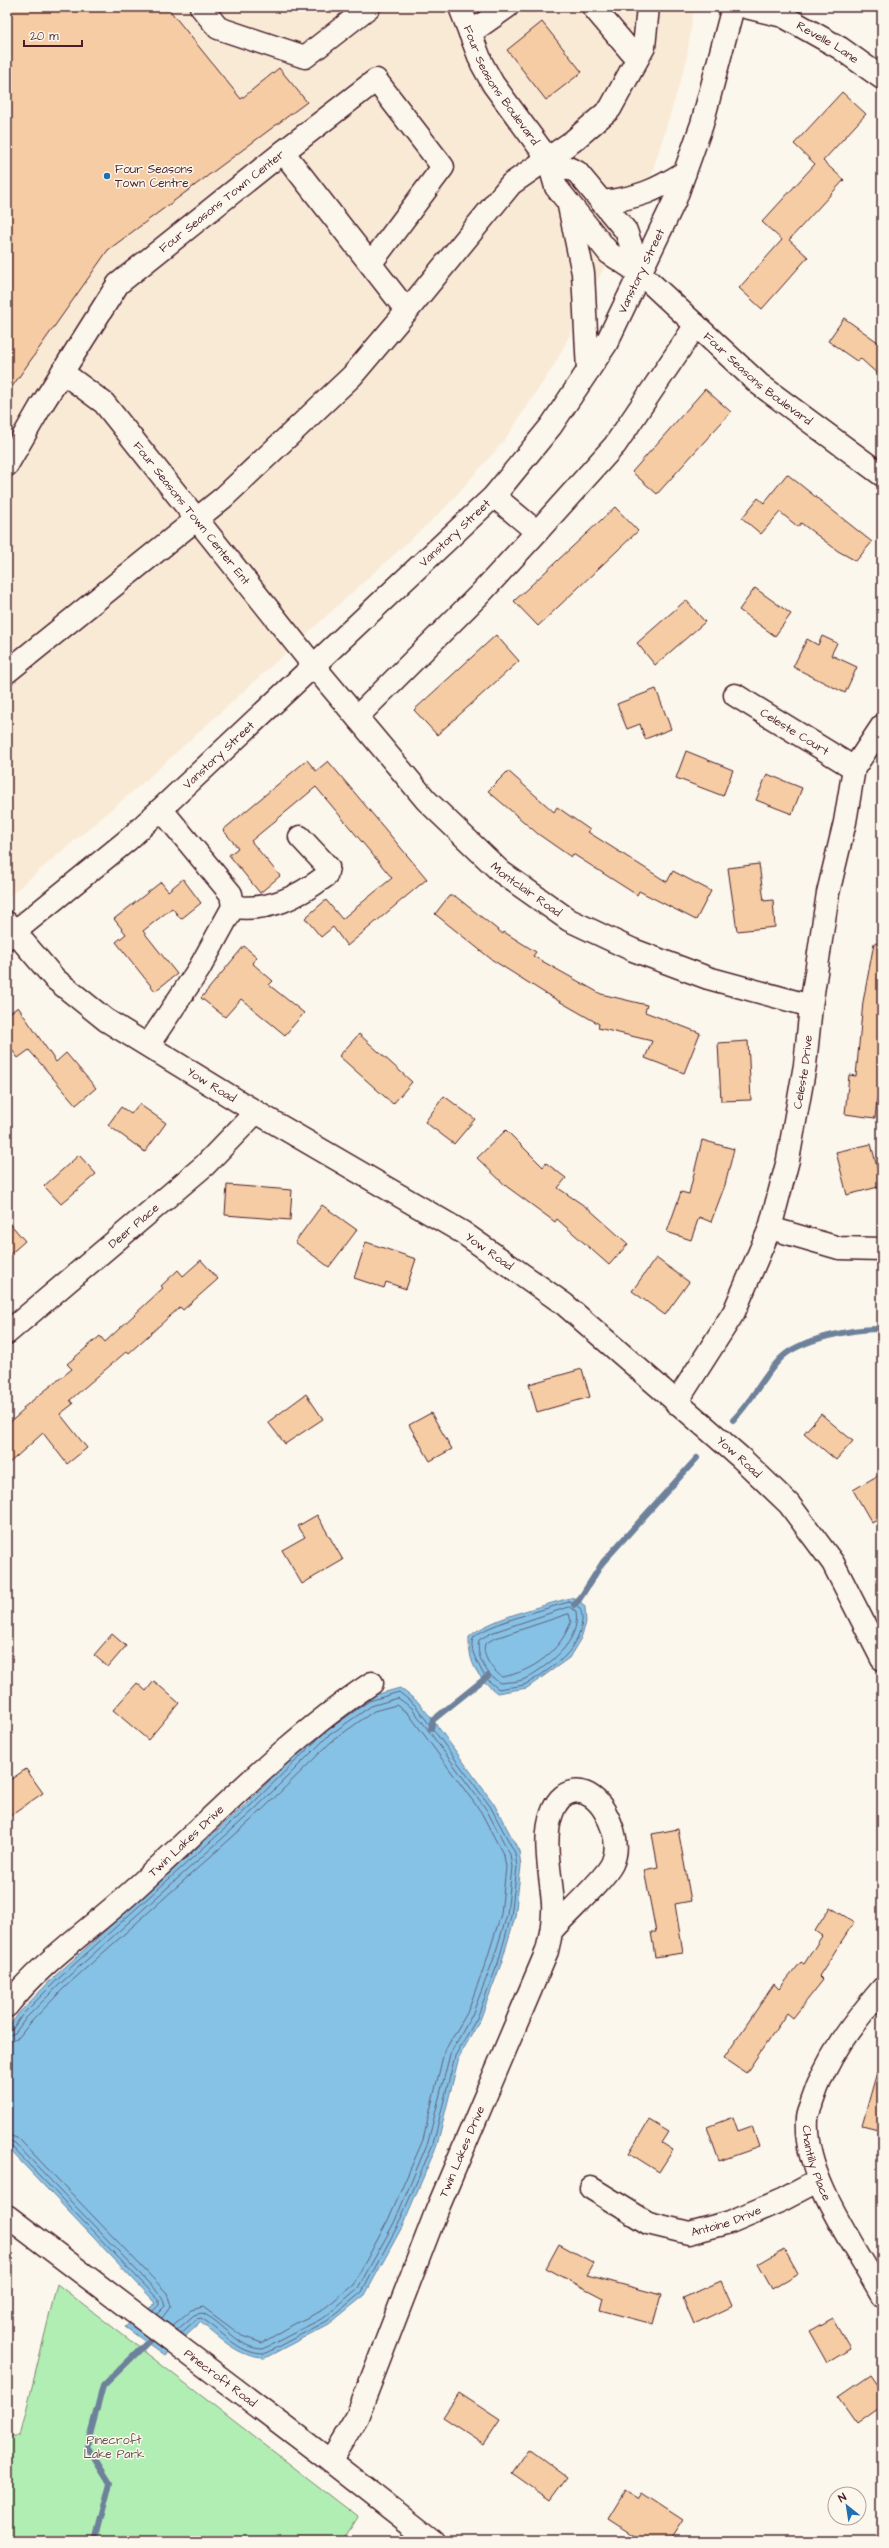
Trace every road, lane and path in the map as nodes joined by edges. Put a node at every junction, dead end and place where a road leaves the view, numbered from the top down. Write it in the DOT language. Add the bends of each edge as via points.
graph roads {
  1 [pos="201,7"];
  2 [pos="369,7"];
  3 [pos="460,7"];
  4 [pos="507,7"];
  5 [pos="593,7"];
  6 [pos="648,7"];
  7 [pos="733,7"];
  8 [pos="746,7"];
  9 [pos="796,15"];
  10 [pos="470,34"];
  11 [pos="637,59"];
  12 [pos="882,78"];
  13 [pos="283,152"];
  14 [pos="548,159"];
  15 [pos="685,172"];
  16 [pos="602,202"];
  17 [pos="569,204"];
  18 [pos="371,263"];
  19 [pos="641,274"];
  20 [pos="407,311"];
  21 [pos="696,325"];
  22 [pos="588,371"];
  23 [pos="62,372"];
  24 [pos="9,458"];
  25 [pos="882,475"];
  26 [pos="494,496"];
  27 [pos="198,520"];
  28 [pos="537,532"];
  29 [pos="313,665"];
  30 [pos="7,672"];
  31 [pos="735,694"];
  32 [pos="357,717"];
  33 [pos="882,726"];
  34 [pos="854,768"];
  35 [pos="161,809"];
  36 [pos="300,837"];
  37 [pos="233,907"];
  38 [pos="9,931"];
  39 [pos="811,1006"];
  40 [pos="148,1045"];
  41 [pos="256,1112"];
  42 [pos="770,1228"];
  43 [pos="882,1250"];
  44 [pos="7,1333"];
  45 [pos="676,1403"];
  46 [pos="882,1659"];
  47 [pos="372,1682"];
  48 [pos="552,1929"];
  49 [pos="882,1989"];
  50 [pos="7,2006"];
  51 [pos="818,2181"];
  52 [pos="591,2188"];
  53 [pos="7,2216"];
  54 [pos="882,2295"];
  55 [pos="330,2461"];
  56 [pos="432,2541"];
  1 -- 2 [label="street" via="218,28 305,57"];
  3 -- 10 [label="street, Four Seasons Boulevard"];
  4 -- 10 [label="street"];
  5 -- 11 [label="street"];
  6 -- 11 [label="street" via="644,47"];
  7 -- 15 [label="street, Vanstory Street" via="702,124"];
  8 -- 9 [label="street, Revelle Lane" via="783,16"];
  9 -- 12 [label="street, Revelle Lane"];
  10 -- 14 [label="street, Four Seasons Boulevard" via="493,84"];
  11 -- 14 [label="street" via="610,108"];
  13 -- 18 [label="street, Four Seasons Town Center"];
  13 -- 18 [label="street" via="376,80 443,167"];
  13 -- 23 [label="street, Four Seasons Town Center" via="118,284"];
  14 -- 16 [label="street, Four Seasons Boulevard" via="577,172"];
  14 -- 17 [label="street, Four Seasons Boulevard" via="556,187"];
  14 -- 20 [label="street" via="511,184"];
  15 -- 16 [label="street" via="660,188 633,198"];
  15 -- 19 [label="street, Vanstory Street"];
  16 -- 19 [label="street, Four Seasons Boulevard" via="626,232"];
  17 -- 19 [label="street, Four Seasons Boulevard" via="609,253"];
  17 -- 22 [label="street" via="583,273"];
  18 -- 20 [label="street, Four Seasons Town Center"];
  19 -- 21 [label="street, Four Seasons Boulevard"];
  19 -- 22 [label="street, Vanstory Street" via="606,344"];
  20 -- 27 [label="street" via="352,376 316,412"];
  21 -- 25 [label="street, Four Seasons Boulevard" via="759,384"];
  21 -- 28 [label="street" via="615,445"];
  22 -- 26 [label="street, Vanstory Street" via="551,426"];
  23 -- 24 [label="street, Four Seasons Town Center"];
  23 -- 27 [label="street, Four Seasons Town Center Ent" via="104,403"];
  26 -- 28 [label="street"];
  26 -- 29 [label="street, Vanstory Street"];
  27 -- 29 [label="street, Four Seasons Town Center Ent"];
  27 -- 30 [label="street"];
  28 -- 32 [label="street" via="480,594"];
  29 -- 32 [label="street, Montclair Road"];
  29 -- 35 [label="street, Vanstory Street"];
  31 -- 34 [label="street, Celeste Court"];
  32 -- 39 [label="street, Montclair Road" via="426,800 501,872 569,920 634,950 708,978"];
  33 -- 34 [label="street, Celeste Drive"];
  34 -- 39 [label="street, Celeste Drive" via="845,822 828,893"];
  35 -- 37 [label="street" via="231,894"];
  35 -- 38 [label="street, Vanstory Street" via="129,839"];
  36 -- 37 [label="street" via="328,867 326,876 303,892 268,907"];
  37 -- 40 [label="street" via="199,969"];
  38 -- 40 [label="street, Yow Road" via="55,979 106,1020"];
  39 -- 42 [label="street, Celeste Drive" via="805,1065 788,1160"];
  40 -- 41 [label="street, Yow Road"];
  41 -- 44 [label="street, Deer Place" via="205,1165"];
  41 -- 45 [label="street, Yow Road" via="462,1232 564,1304"];
  42 -- 43 [label="street" via="839,1248"];
  42 -- 45 [label="street, Celeste Drive" via="734,1312"];
  45 -- 46 [label="street, Yow Road" via="741,1458 789,1504 833,1563"];
  47 -- 50 [label="street, Twin Lakes Drive" via="330,1710 287,1748 42,1970"];
  48 -- 48 [label="street, Twin Lakes Drive" via="548,1834 552,1812 560,1799 572,1791 589,1793 600,1803 613,1825 616,1840 612,1864"];
  48 -- 55 [label="street, Twin Lakes Drive" via="547,1951 437,2210 357,2417"];
  49 -- 51 [label="street, Chantilly Place" via="847,2031 818,2084 807,2118 810,2151"];
  51 -- 52 [label="street, Antoine Drive" via="782,2200 730,2222 689,2232 648,2223"];
  51 -- 54 [label="street, Chantilly Place"];
  53 -- 55 [label="street, Pinecroft Road"];
  55 -- 56 [label="street, Pinecroft Road"];
}
